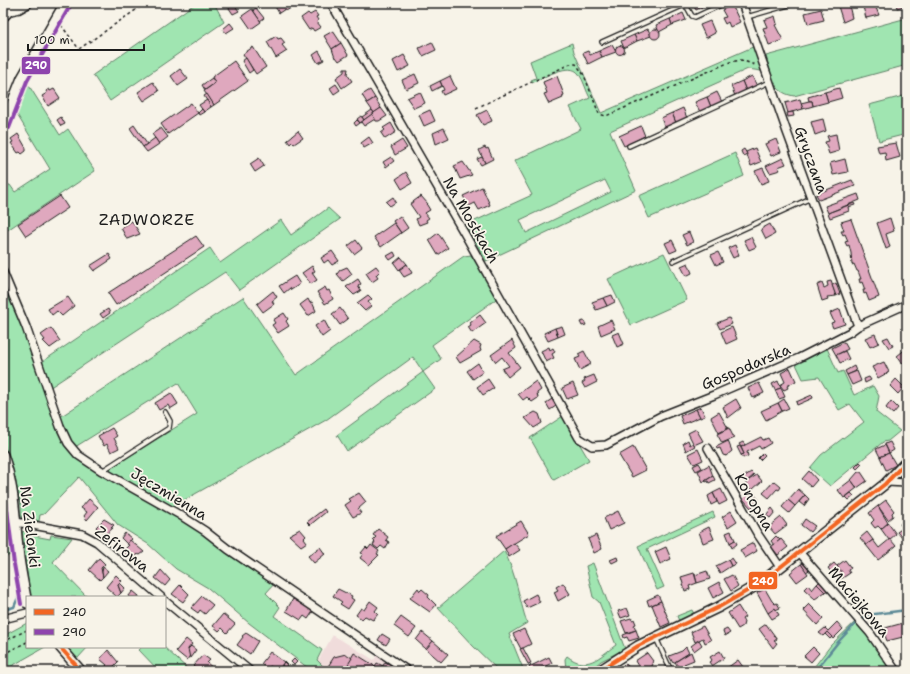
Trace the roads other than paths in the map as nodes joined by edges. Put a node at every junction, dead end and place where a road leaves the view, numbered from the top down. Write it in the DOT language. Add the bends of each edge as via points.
graph roads {
  1 [pos="28,3"];
  2 [pos="65,3"];
  3 [pos="331,3"];
  4 [pos="725,3"];
  5 [pos="742,3"];
  6 [pos="795,3"];
  7 [pos="4,12"];
  8 [pos="747,16"];
  9 [pos="602,42"];
  10 [pos="769,82"];
  11 [pos="3,126"];
  12 [pos="630,146"];
  13 [pos="811,198"];
  14 [pos="673,261"];
  15 [pos="3,272"];
  16 [pos="907,304"];
  17 [pos="858,326"];
  18 [pos="165,412"];
  19 [pos="592,446"];
  20 [pos="708,448"];
  21 [pos="3,455"];
  22 [pos="907,462"];
  23 [pos="102,471"];
  24 [pos="887,482"];
  25 [pos="907,483"];
  26 [pos="16,522"];
  27 [pos="799,552"];
  28 [pos="780,567"];
  29 [pos="160,596"];
  30 [pos="26,597"];
  31 [pos="166,602"];
  32 [pos="26,613"];
  33 [pos="3,619"];
  34 [pos="656,638"];
  35 [pos="61,648"];
  36 [pos="81,671"];
  37 [pos="250,671"];
  38 [pos="408,671"];
  39 [pos="599,671"];
  40 [pos="671,671"];
  41 [pos="896,671"];
  1 -- 7 [label="main road"];
  2 -- 11 [label="street" via="22,78"];
  3 -- 19 [label="street, Na Mostkach" via="579,438"];
  4 -- 9 [label="lane" via="695,16 692,16 687,7 682,6"];
  5 -- 8 [label="street, Gryczana"];
  6 -- 8 [label="lane"];
  8 -- 10 [label="street, Gryczana"];
  10 -- 12 [label="lane"];
  10 -- 13 [label="street, Gryczana"];
  13 -- 14 [label="lane"];
  13 -- 17 [label="street, Gryczana"];
  15 -- 23 [label="street, Jęczmienna" via="68,443 78,455"];
  16 -- 17 [label="street, Gospodarska"];
  17 -- 19 [label="street, Gospodarska" via="799,358 661,416 606,445"];
  18 -- 23 [label="lane" via="170,421 169,428"];
  20 -- 28 [label="street, Konopna" via="757,533"];
  21 -- 26 [label="street, Na Zielonki" via="8,469"];
  22 -- 24 [label="street"];
  23 -- 38 [label="street, Jęczmienna" via="149,496 205,531"];
  24 -- 25 [label="street"];
  24 -- 27 [label="street"];
  26 -- 29 [label="street, Zefirowa" via="82,534 97,542"];
  26 -- 30 [label="street, Na Zielonki"];
  27 -- 28 [label="street"];
  27 -- 41 [label="street, Maciejkowa" via="870,633"];
  28 -- 34 [label="street" via="759,584 725,604"];
  31 -- 37 [label="street"];
  32 -- 33 [label="street"];
  34 -- 39 [label="street" via="638,646"];
  34 -- 40 [label="lane"];
  35 -- 36 [label="street"];
}
